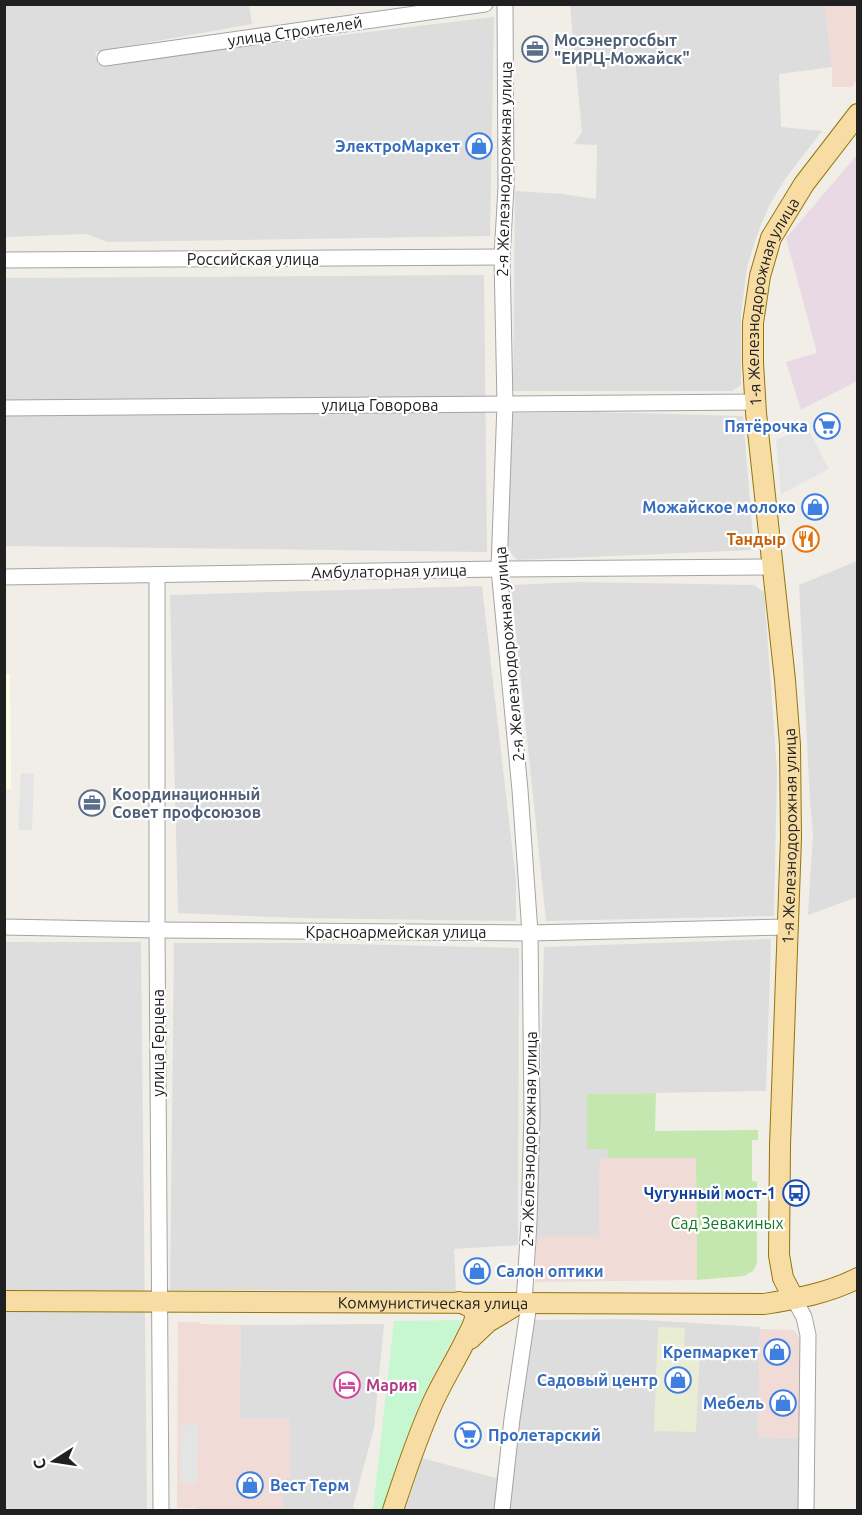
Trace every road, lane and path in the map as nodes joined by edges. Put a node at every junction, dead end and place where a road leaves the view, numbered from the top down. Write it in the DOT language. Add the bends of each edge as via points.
graph roads {
  1 [pos="485,4"];
  2 [pos="505,4"];
  3 [pos="105,58"];
  4 [pos="858,114"];
  5 [pos="502,257"];
  6 [pos="4,260"];
  7 [pos="755,402"];
  8 [pos="505,404"];
  9 [pos="4,408"];
  10 [pos="773,567"];
  11 [pos="499,569"];
  12 [pos="157,575"];
  13 [pos="4,577"];
  14 [pos="4,927"];
  15 [pos="788,927"];
  16 [pos="157,930"];
  17 [pos="530,933"];
  18 [pos="858,1278"];
  19 [pos="794,1299"];
  20 [pos="4,1301"];
  21 [pos="160,1301"];
  22 [pos="459,1302"];
  23 [pos="524,1304"];
  24 [pos="462,1348"];
  25 [pos="161,1510"];
  26 [pos="393,1510"];
  27 [pos="502,1510"];
  28 [pos="806,1510"];
  1 -- 3 [label="street, улица Строителей"];
  2 -- 5 [label="street, 2-я Железнодорожная улица" via="506,186"];
  4 -- 7 [label="main road, 1-я Железнодорожная улица" via="800,190 767,248 754,314"];
  5 -- 6 [label="street, Российская улица"];
  5 -- 8 [label="street, 2-я Железнодорожная улица"];
  7 -- 8 [label="street, улица Говорова"];
  7 -- 10 [label="main road, 1-я Железнодорожная улица"];
  8 -- 9 [label="street, улица Говорова"];
  8 -- 11 [label="street, 2-я Железнодорожная улица"];
  10 -- 11 [label="street, Амбулаторная улица"];
  10 -- 15 [label="main road, 1-я Железнодорожная улица" via="790,745"];
  11 -- 12 [label="street, Амбулаторная улица"];
  11 -- 17 [label="street, 2-я Железнодорожная улица"];
  12 -- 13 [label="street, Амбулаторная улица"];
  12 -- 16 [label="street, улица Герцена"];
  14 -- 16 [label="street, Красноармейская улица"];
  15 -- 17 [label="street, Красноармейская улица"];
  15 -- 19 [label="main road, 1-я Железнодорожная улица" via="779,1255 783,1278"];
  16 -- 17 [label="street, Красноармейская улица"];
  16 -- 21 [label="street, улица Герцена"];
  17 -- 23 [label="street, 2-я Железнодорожная улица" via="532,1114"];
  18 -- 19 [label="main road, Коммунистическая улица"];
  19 -- 23 [label="main road, Коммунистическая улица" via="764,1304"];
  19 -- 28 [label="street, 1-я Железнодорожная улица" via="808,1335"];
  20 -- 21 [label="main road, Коммунистическая улица"];
  21 -- 22 [label="main road, Коммунистическая улица"];
  21 -- 25 [label="street, улица Герцена"];
  22 -- 23 [label="main road, Коммунистическая улица"];
  22 -- 24 [label="main road" via="475,1314"];
  23 -- 24 [label="main road" via="488,1322"];
  23 -- 27 [label="street, 2-я Железнодорожная улица"];
  24 -- 26 [label="main road" via="432,1404"];
}
